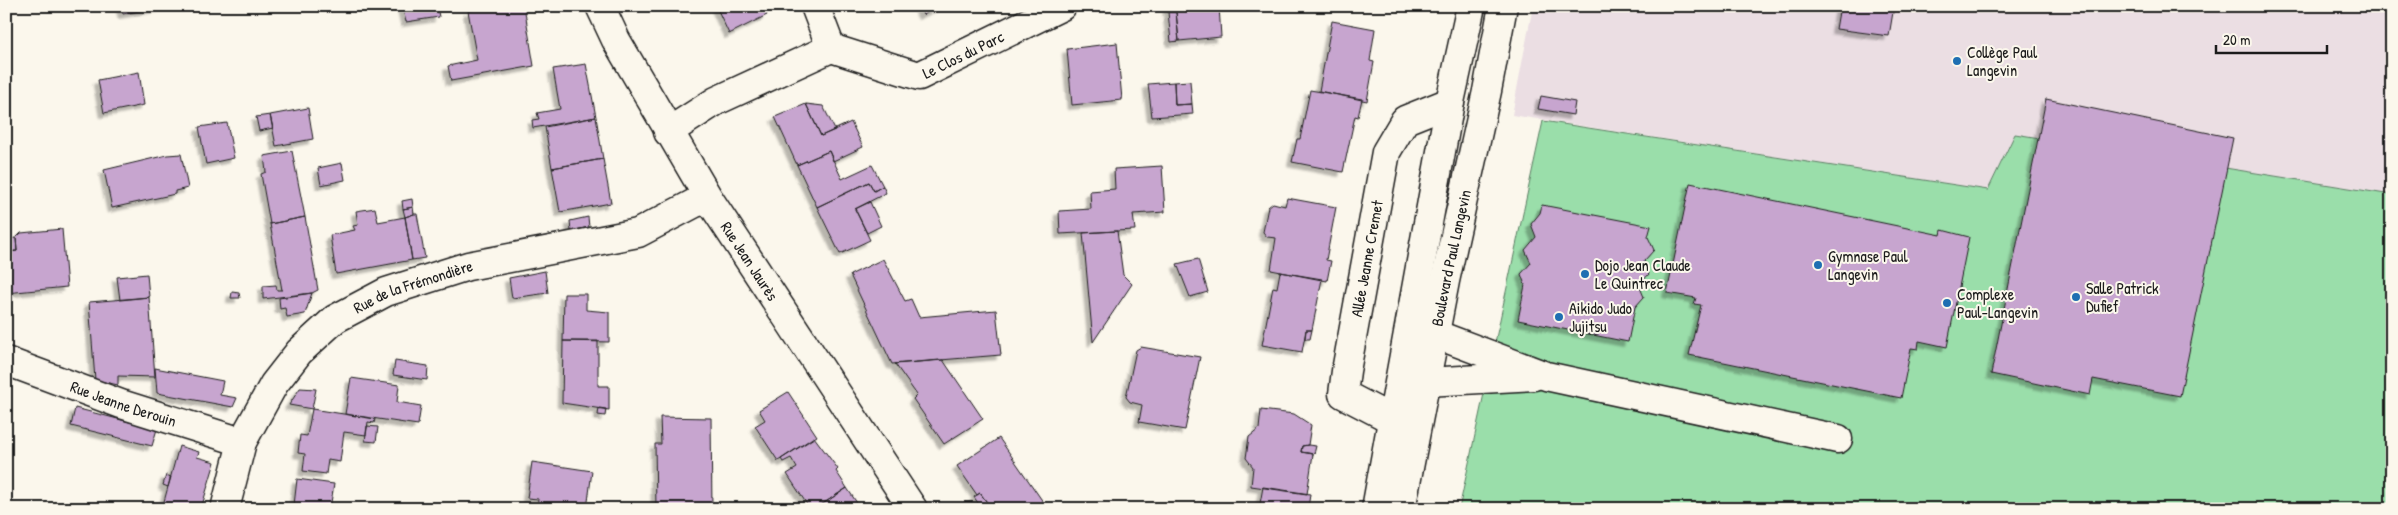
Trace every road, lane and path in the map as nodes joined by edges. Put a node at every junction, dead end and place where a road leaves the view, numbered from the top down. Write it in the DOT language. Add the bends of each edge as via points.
graph roads {
  1 [pos="600,6"];
  2 [pos="815,6"];
  3 [pos="1062,6"];
  4 [pos="1471,6"];
  5 [pos="1503,6"];
  6 [pos="831,48"];
  7 [pos="1450,102"];
  8 [pos="668,132"];
  9 [pos="709,199"];
  10 [pos="1435,334"];
  11 [pos="6,361"];
  12 [pos="1546,376"];
  13 [pos="1426,382"];
  14 [pos="1393,420"];
  15 [pos="1838,439"];
  16 [pos="242,442"];
  17 [pos="225,509"];
  18 [pos="913,509"];
  19 [pos="1376,509"];
  20 [pos="1401,509"];
  1 -- 8 [label="street, Rue Jean Jaurès"];
  2 -- 6 [label="street"];
  3 -- 6 [label="street, Le Clos du Parc" via="919,76"];
  4 -- 7 [label="street, Boulevard Paul Langevin"];
  5 -- 10 [label="street, Boulevard Paul Langevin"];
  6 -- 8 [label="street" via="716,101"];
  7 -- 14 [label="street, Boulevard Paul Langevin"];
  7 -- 14 [label="street, Allée Jeanne Cremet" via="1405,120 1386,152 1347,361 1343,394"];
  8 -- 9 [label="street, Rue Jean Jaurès"];
  9 -- 16 [label="street, Rue de la Frémondière" via="638,233 468,266 386,292 335,318 300,352 274,384"];
  9 -- 18 [label="street, Rue Jean Jaurès"];
  10 -- 12 [label="street"];
  10 -- 13 [label="street, Boulevard Paul Langevin"];
  11 -- 16 [label="street, Rue Jeanne Derouin" via="121,404"];
  12 -- 13 [label="street"];
  12 -- 15 [label="street"];
  13 -- 20 [label="street, Boulevard Paul Langevin"];
  14 -- 19 [label="street, Boulevard Paul Langevin"];
  16 -- 17 [label="street, Rue de la Frémondière"];
}
